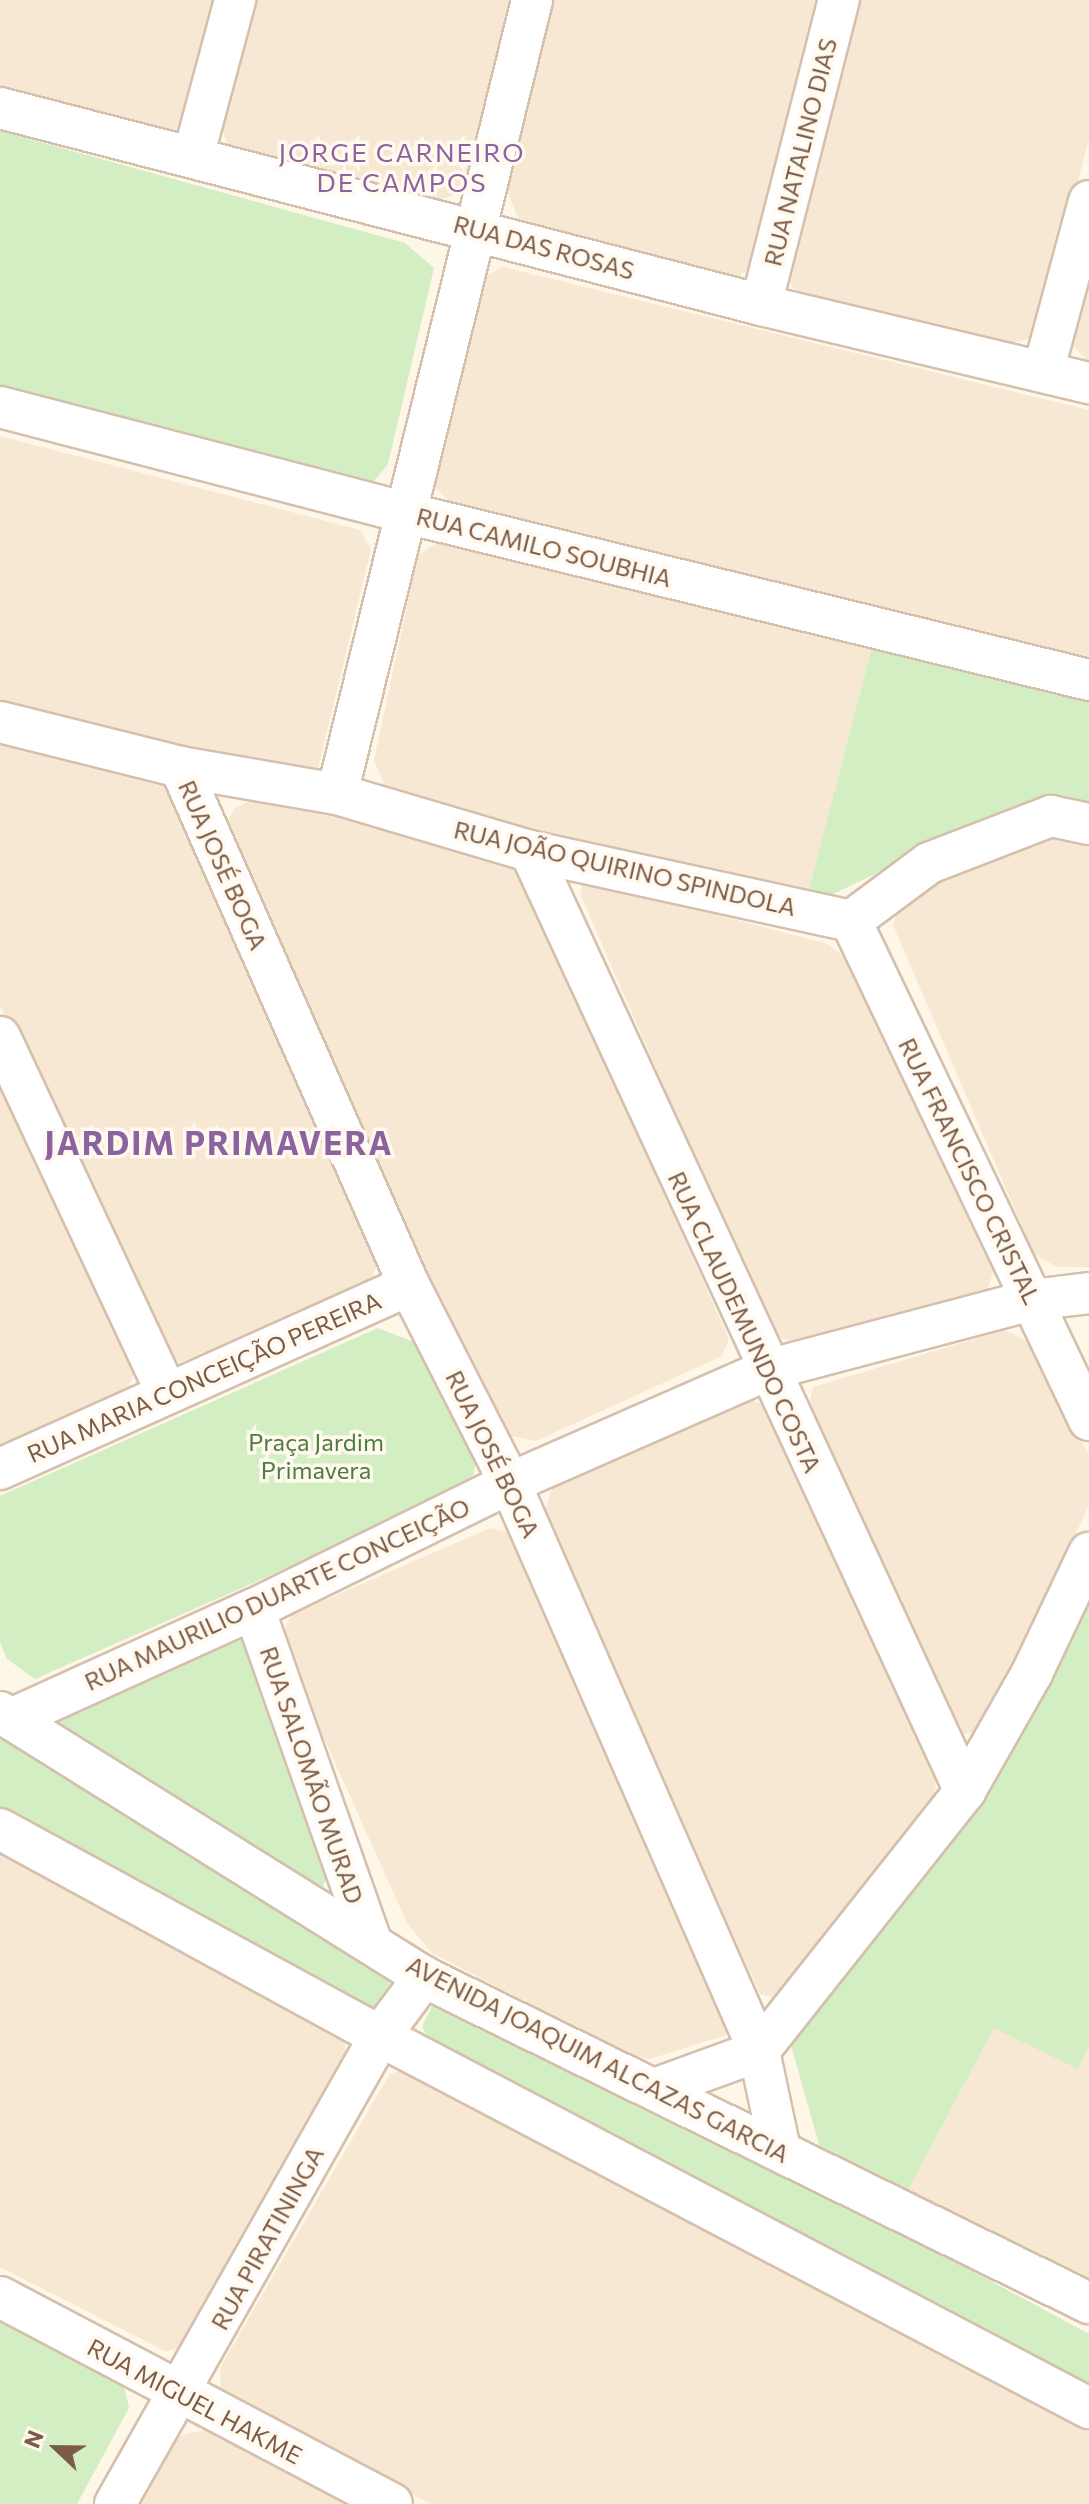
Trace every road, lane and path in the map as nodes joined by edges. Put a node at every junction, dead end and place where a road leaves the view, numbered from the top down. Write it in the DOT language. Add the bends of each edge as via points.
graph roads {
  1 [pos="235,0"];
  2 [pos="532,0"];
  3 [pos="839,0"];
  4 [pos="0,108"];
  5 [pos="193,157"];
  6 [pos="1089,201"];
  7 [pos="478,229"];
  8 [pos="761,305"];
  9 [pos="1043,372"];
  10 [pos="1089,383"];
  11 [pos="0,407"];
  12 [pos="402,512"];
  13 [pos="1089,680"];
  14 [pos="0,722"];
  15 [pos="180,767"];
  16 [pos="337,794"];
  17 [pos="1089,824"];
  18 [pos="530,851"];
  19 [pos="851,921"];
  20 [pos="0,1037"];
  21 [pos="409,1285"];
  22 [pos="1089,1293"];
  23 [pos="1032,1300"];
  24 [pos="767,1370"];
  25 [pos="166,1392"];
  26 [pos="1089,1420"];
  27 [pos="0,1469"];
  28 [pos="510,1483"];
  29 [pos="1089,1553"];
  30 [pos="254,1609"];
  31 [pos="5,1716"];
  32 [pos="965,1791"];
  33 [pos="0,1829"];
  34 [pos="371,1941"];
  35 [pos="424,1977"];
  36 [pos="380,2036"];
  37 [pos="759,2051"];
  38 [pos="654,2089"];
  39 [pos="780,2150"];
  40 [pos="0,2297"];
  41 [pos="1089,2303"];
  42 [pos="179,2394"];
  43 [pos="1089,2408"];
  44 [pos="115,2504"];
  45 [pos="392,2504"];
  1 -- 5 [label="street"];
  2 -- 7 [label="street"];
  3 -- 8 [label="street, RUA NATALINO DIAS"];
  4 -- 5 [label="street, RUA DAS ROSAS"];
  5 -- 7 [label="street, RUA DAS ROSAS"];
  6 -- 9 [label="street"];
  7 -- 8 [label="street, RUA DAS ROSAS"];
  7 -- 12 [label="street"];
  8 -- 9 [label="street, RUA DAS ROSAS"];
  9 -- 10 [label="street, RUA DAS ROSAS"];
  11 -- 12 [label="street, RUA CAMILO SOUBHIA"];
  12 -- 13 [label="street, RUA CAMILO SOUBHIA"];
  12 -- 16 [label="street"];
  14 -- 15 [label="street, RUA JOÃO QUIRINO SPINDOLA"];
  15 -- 16 [label="street, RUA JOÃO QUIRINO SPINDOLA"];
  15 -- 21 [label="street, RUA JOSÉ BOGA"];
  16 -- 18 [label="street, RUA JOÃO QUIRINO SPINDOLA"];
  17 -- 19 [label="street" via="1051,816 929,863"];
  18 -- 19 [label="street, RUA JOÃO QUIRINO SPINDOLA"];
  18 -- 24 [label="street, RUA CLAUDEMUNDO COSTA"];
  19 -- 23 [label="street, RUA FRANCISCO CRISTAL"];
  20 -- 25 [label="street"];
  21 -- 25 [label="street, RUA MARIA CONCEIÇÃO PEREIRA"];
  21 -- 28 [label="street, RUA JOSÉ BOGA"];
  22 -- 23 [label="street, RUA MAURILIO DUARTE CONCEIÇÃO"];
  23 -- 24 [label="street, RUA MAURILIO DUARTE CONCEIÇÃO"];
  23 -- 26 [label="street, RUA FRANCISCO CRISTAL"];
  24 -- 28 [label="street, RUA MAURILIO DUARTE CONCEIÇÃO"];
  24 -- 32 [label="street, RUA CLAUDEMUNDO COSTA"];
  25 -- 27 [label="street, RUA MARIA CONCEIÇÃO PEREIRA"];
  28 -- 30 [label="street, RUA MAURILIO DUARTE CONCEIÇÃO"];
  28 -- 37 [label="street, RUA JOSÉ BOGA"];
  29 -- 32 [label="street" via="1032,1673"];
  30 -- 31 [label="street, RUA MAURILIO DUARTE CONCEIÇÃO"];
  30 -- 34 [label="street, RUA SALOMÃO MURAD"];
  31 -- 34 [label="street, AVENIDA JOAQUIM ALCAZAS GARCIA"];
  32 -- 37 [label="street"];
  33 -- 36 [label="street"];
  34 -- 35 [label="street, AVENIDA JOAQUIM ALCAZAS GARCIA"];
  35 -- 36 [label="street, RUA PIRATININGA"];
  35 -- 38 [label="street, AVENIDA JOAQUIM ALCAZAS GARCIA"];
  36 -- 42 [label="street, RUA PIRATININGA"];
  36 -- 43 [label="street"];
  37 -- 38 [label="street"];
  37 -- 39 [label="street, RUA JOSÉ BOGA"];
  38 -- 39 [label="street, AVENIDA JOAQUIM ALCAZAS GARCIA"];
  39 -- 41 [label="street, AVENIDA JOAQUIM ALCAZAS GARCIA"];
  40 -- 42 [label="street, RUA MIGUEL HAKME"];
  42 -- 44 [label="street, RUA PIRATININGA"];
  42 -- 45 [label="street, RUA MIGUEL HAKME"];
}
